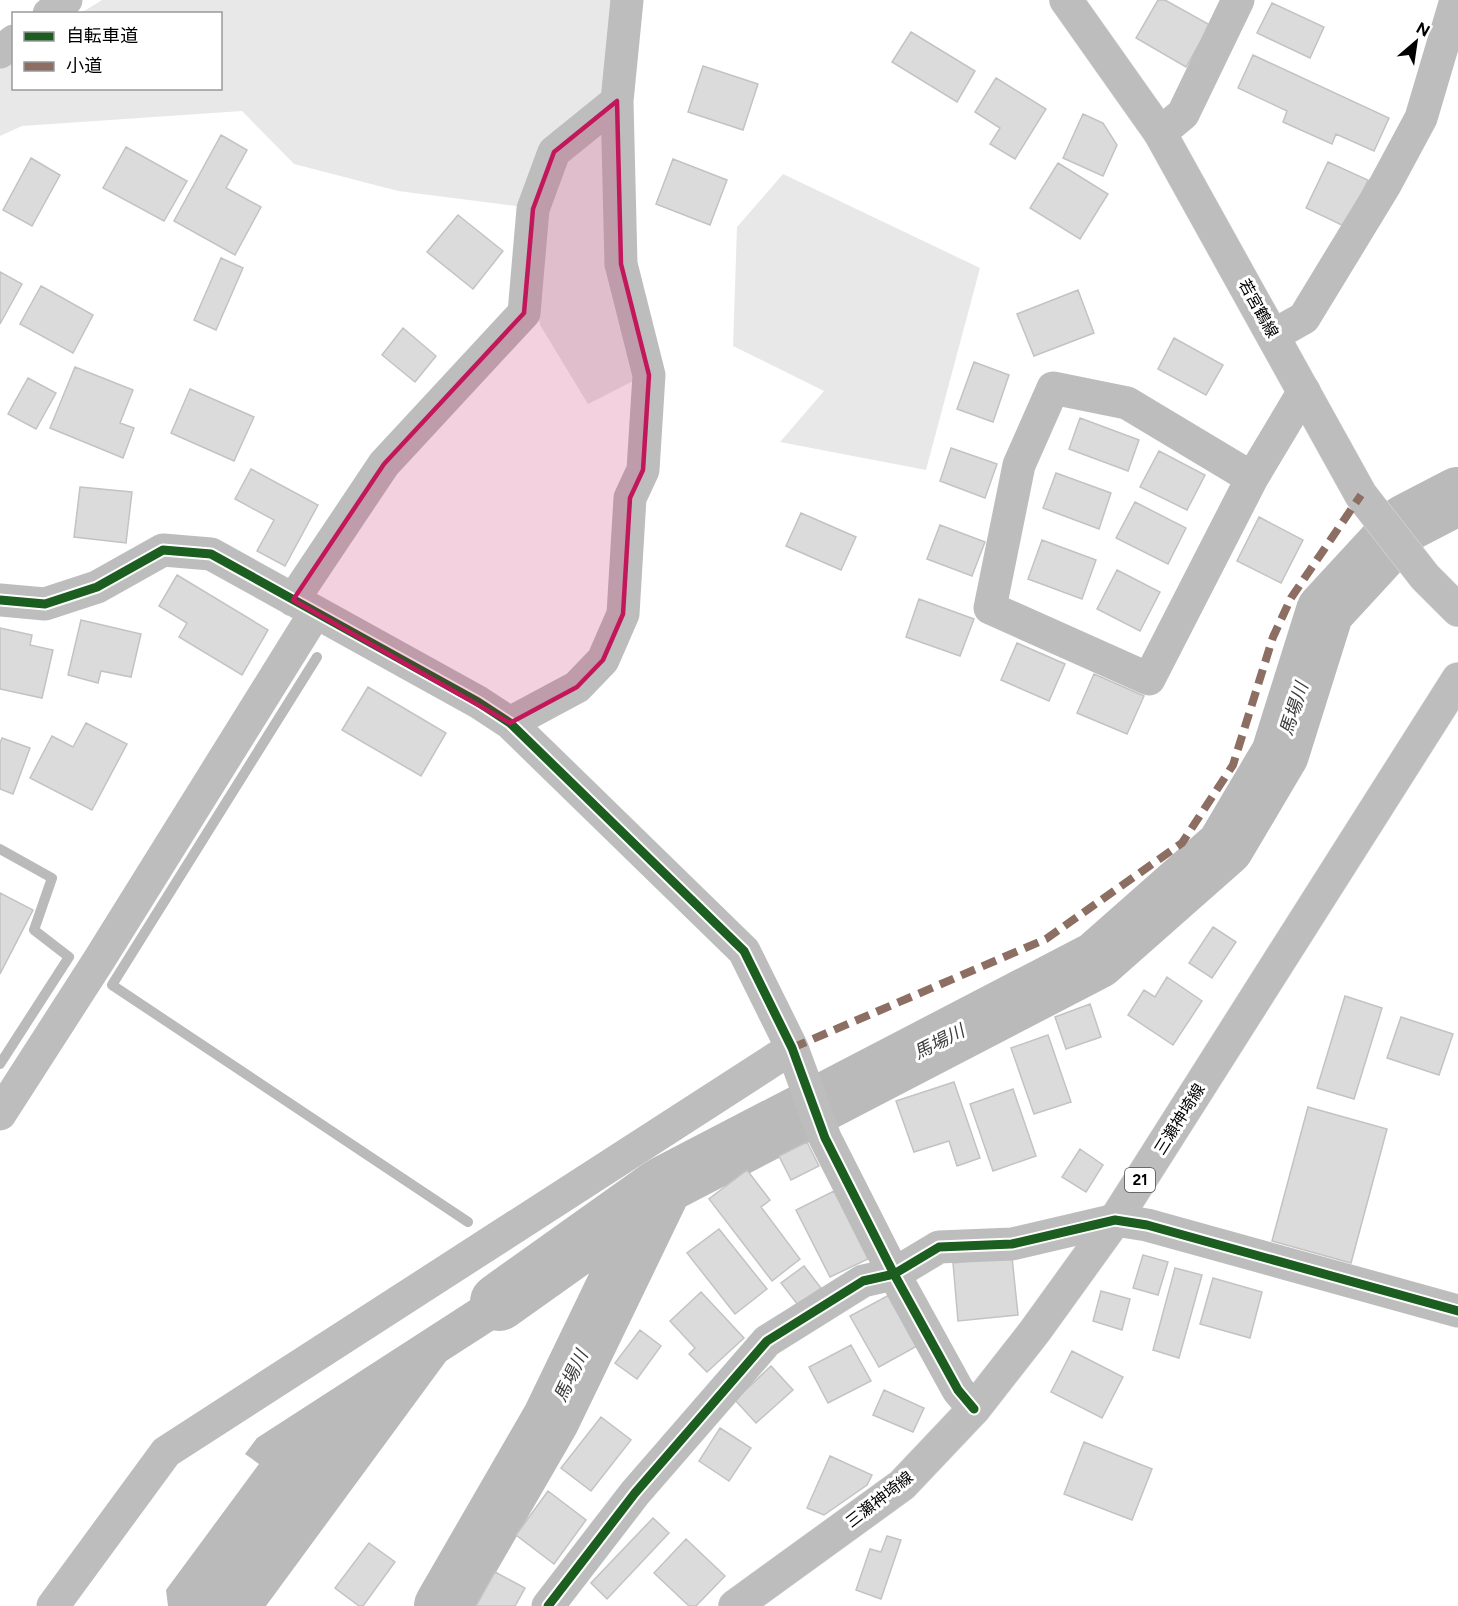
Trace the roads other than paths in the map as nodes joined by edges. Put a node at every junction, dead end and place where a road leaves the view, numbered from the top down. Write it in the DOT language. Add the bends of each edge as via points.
graph roads {
  1 [pos="66,0"];
  2 [pos="627,0"];
  3 [pos="1066,0"];
  4 [pos="1238,0"];
  5 [pos="1456,0"];
  6 [pos="51,12"];
  7 [pos="12,43"];
  8 [pos="0,52"];
  9 [pos="617,101"];
  10 [pos="1160,133"];
  11 [pos="1274,335"];
  12 [pos="1304,391"];
  13 [pos="1252,478"];
  14 [pos="0,600"];
  15 [pos="304,607"];
  16 [pos="1458,610"];
  17 [pos="1458,679"];
  18 [pos="510,723"];
  19 [pos="792,1048"];
  20 [pos="0,1114"];
  21 [pos="1115,1220"];
  22 [pos="894,1274"];
  23 [pos="1458,1311"];
  24 [pos="974,1409"];
  25 [pos="552,1605"];
  26 [pos="53,1606"];
  27 [pos="735,1606"];
  1 -- 6 [label="street"];
  2 -- 9 [label="street"];
  3 -- 10 [label="street, 若宮鶴線"];
  4 -- 10 [label="street" via="1183,114"];
  5 -- 11 [label="street" via="1421,118 1385,185 1304,318"];
  7 -- 8 [label="street"];
  9 -- 15 [label="street" via="554,152 533,209 524,313 384,464"];
  9 -- 18 [label="street" via="621,264 650,375 643,470 630,498 623,614 603,660 578,687"];
  10 -- 11 [label="street, 若宮鶴線"];
  11 -- 12 [label="street, 若宮鶴線"];
  12 -- 13 [label="street"];
  12 -- 16 [label="street, 若宮鶴線" via="1361,495 1425,577"];
  13 -- 13 [label="street" via="1127,403 1053,388 1019,465 990,609 1149,679"];
  14 -- 15 [label="street" via="45,604 97,587 163,550 211,554"];
  15 -- 18 [label="street"];
  15 -- 20 [label="street" via="111,940"];
  17 -- 21 [label="street, 三瀬神埼線 / 21"];
  18 -- 19 [label="street" via="744,951"];
  19 -- 22 [label="street" via="825,1138"];
  19 -- 26 [label="street" via="166,1452"];
  21 -- 22 [label="street" via="1012,1244 939,1247"];
  21 -- 23 [label="street" via="1147,1225"];
  21 -- 24 [label="street, 三瀬神埼線 / 21"];
  22 -- 24 [label="street" via="958,1390"];
  22 -- 25 [label="street" via="863,1281 767,1341 635,1492"];
  24 -- 27 [label="street, 三瀬神埼線 / 21" via="902,1485"];
}
